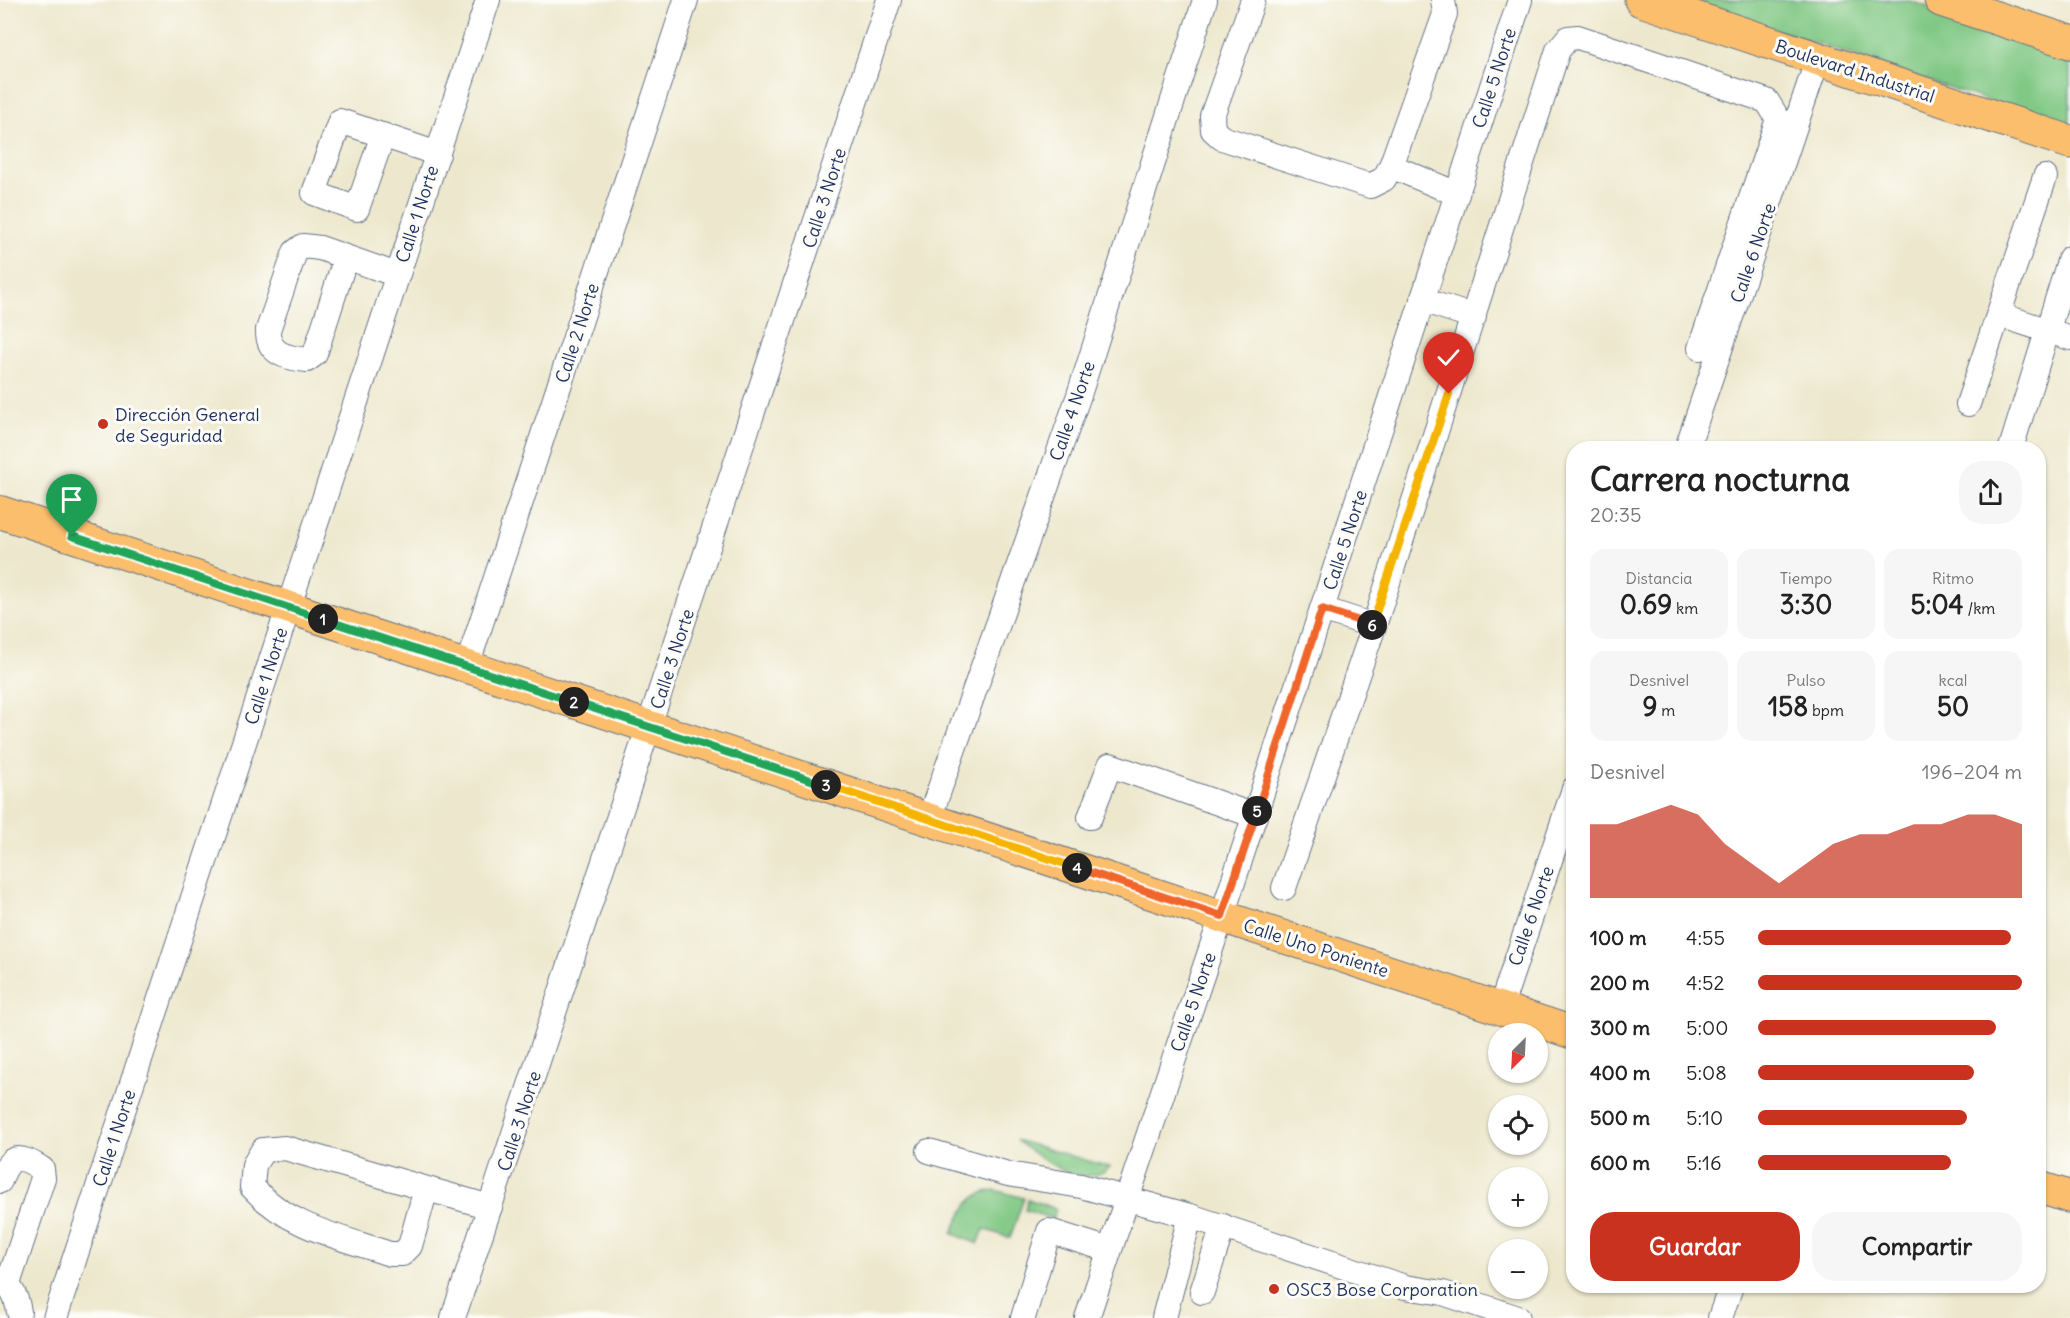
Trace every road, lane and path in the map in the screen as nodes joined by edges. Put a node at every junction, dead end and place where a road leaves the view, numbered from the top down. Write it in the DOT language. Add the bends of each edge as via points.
graph roads {
  1 [pos="488,0"];
  2 [pos="686,0"];
  3 [pos="889,0"];
  4 [pos="1205,0"];
  5 [pos="1253,0"];
  6 [pos="1443,0"];
  7 [pos="1520,0"];
  8 [pos="1641,0"];
  9 [pos="1941,0"];
  10 [pos="2070,42"];
  11 [pos="1818,58"];
  12 [pos="383,135"];
  13 [pos="2070,142"];
  14 [pos="438,154"];
  15 [pos="1391,166"];
  16 [pos="2045,177"];
  17 [pos="1457,194"];
  18 [pos="346,257"];
  19 [pos="2070,258"];
  20 [pos="397,274"];
  21 [pos="1422,300"];
  22 [pos="2000,315"];
  23 [pos="1474,317"];
  24 [pos="2046,330"];
  25 [pos="2070,338"];
  26 [pos="1700,348"];
  27 [pos="1968,404"];
  28 [pos="1689,441"];
  29 [pos="2013,441"];
  30 [pos="0,512"];
  31 [pos="288,607"];
  32 [pos="1322,609"];
  33 [pos="1374,626"];
  34 [pos="467,666"];
  35 [pos="649,727"];
  36 [pos="1566,813"];
  37 [pos="1255,816"];
  38 [pos="1090,817"];
  39 [pos="929,819"];
  40 [pos="1284,888"];
  41 [pos="1222,916"];
  42 [pos="1500,1009"];
  43 [pos="1566,1030"];
  44 [pos="929,1151"];
  45 [pos="0,1181"];
  46 [pos="426,1189"];
  47 [pos="2046,1190"];
  48 [pos="2070,1197"];
  49 [pos="1126,1198"];
  50 [pos="490,1207"];
  51 [pos="1190,1216"];
  52 [pos="1222,1226"];
  53 [pos="1109,1250"];
  54 [pos="1202,1292"];
  55 [pos="1729,1293"];
  56 [pos="12,1300"];
  57 [pos="55,1318"];
  58 [pos="453,1318"];
  59 [pos="1023,1318"];
  60 [pos="1087,1318"];
  61 [pos="1164,1318"];
  62 [pos="1518,1318"];
  63 [pos="1720,1318"];
  1 -- 14 [label="street, Calle 1 Norte"];
  2 -- 34 [label="street, Calle 2 Norte"];
  3 -- 35 [label="street, Calle 3 Norte"];
  4 -- 39 [label="street, Calle 4 Norte" via="1079,395"];
  5 -- 15 [label="street" via="1212,117 1213,130 1222,138 1370,186 1384,179"];
  6 -- 15 [label="street" via="1445,14"];
  7 -- 17 [label="street, Calle 5 Norte"];
  8 -- 11 [label="highway, Boulevard Industrial"];
  9 -- 10 [label="highway"];
  11 -- 13 [label="highway, Boulevard Industrial"];
  11 -- 28 [label="street, Calle 6 Norte"];
  12 -- 14 [label="street"];
  14 -- 20 [label="street, Calle 1 Norte"];
  15 -- 17 [label="street"];
  16 -- 22 [label="street"];
  17 -- 21 [label="street, Calle 5 Norte"];
  18 -- 18 [label="street" via="303,246 295,252 267,330 267,342 274,351 307,360 315,354"];
  18 -- 20 [label="street"];
  19 -- 24 [label="street"];
  20 -- 31 [label="street, Calle 1 Norte"];
  21 -- 23 [label="street"];
  21 -- 32 [label="street, Calle 5 Norte"];
  22 -- 24 [label="street"];
  22 -- 27 [label="street"];
  23 -- 26 [label="street" via="1558,50 1562,42 1578,37 1767,100 1778,119"];
  23 -- 33 [label="street"];
  24 -- 25 [label="street"];
  24 -- 29 [label="street"];
  30 -- 31 [label="main road, Calle Uno Poniente"];
  31 -- 34 [label="main road, Calle Uno Poniente"];
  31 -- 57 [label="street, Calle 1 Norte"];
  32 -- 33 [label="street"];
  32 -- 37 [label="street, Calle 5 Norte"];
  33 -- 40 [label="street"];
  34 -- 35 [label="main road, Calle Uno Poniente"];
  35 -- 39 [label="main road, Calle Uno Poniente"];
  35 -- 50 [label="street, Calle 3 Norte"];
  36 -- 42 [label="street, Calle 6 Norte"];
  37 -- 38 [label="street" via="1110,765"];
  37 -- 41 [label="street, Calle 5 Norte"];
  39 -- 41 [label="main road, Calle Uno Poniente"];
  41 -- 42 [label="main road, Calle Uno Poniente"];
  41 -- 49 [label="street, Calle 5 Norte"];
  42 -- 43 [label="main road, Calle Uno Poniente"];
  44 -- 49 [label="street" via="1008,1174"];
  45 -- 56 [label="street" via="5,1163 14,1158 29,1160 42,1168 43,1178"];
  46 -- 46 [label="street" via="285,1148 263,1150 254,1165 252,1187 267,1204 298,1223 390,1254 402,1254 410,1246"];
  46 -- 50 [label="street"];
  47 -- 48 [label="main road"];
  49 -- 51 [label="street"];
  49 -- 53 [label="street, Calle 5 Norte"];
  50 -- 58 [label="street, Calle 3 Norte"];
  51 -- 52 [label="street"];
  51 -- 61 [label="street"];
  52 -- 54 [label="street"];
  52 -- 62 [label="street" via="1405,1287 1443,1293"];
  53 -- 59 [label="street" via="1049,1231"];
  53 -- 60 [label="street, Calle 5 Norte"];
  55 -- 63 [label="street"];
}
